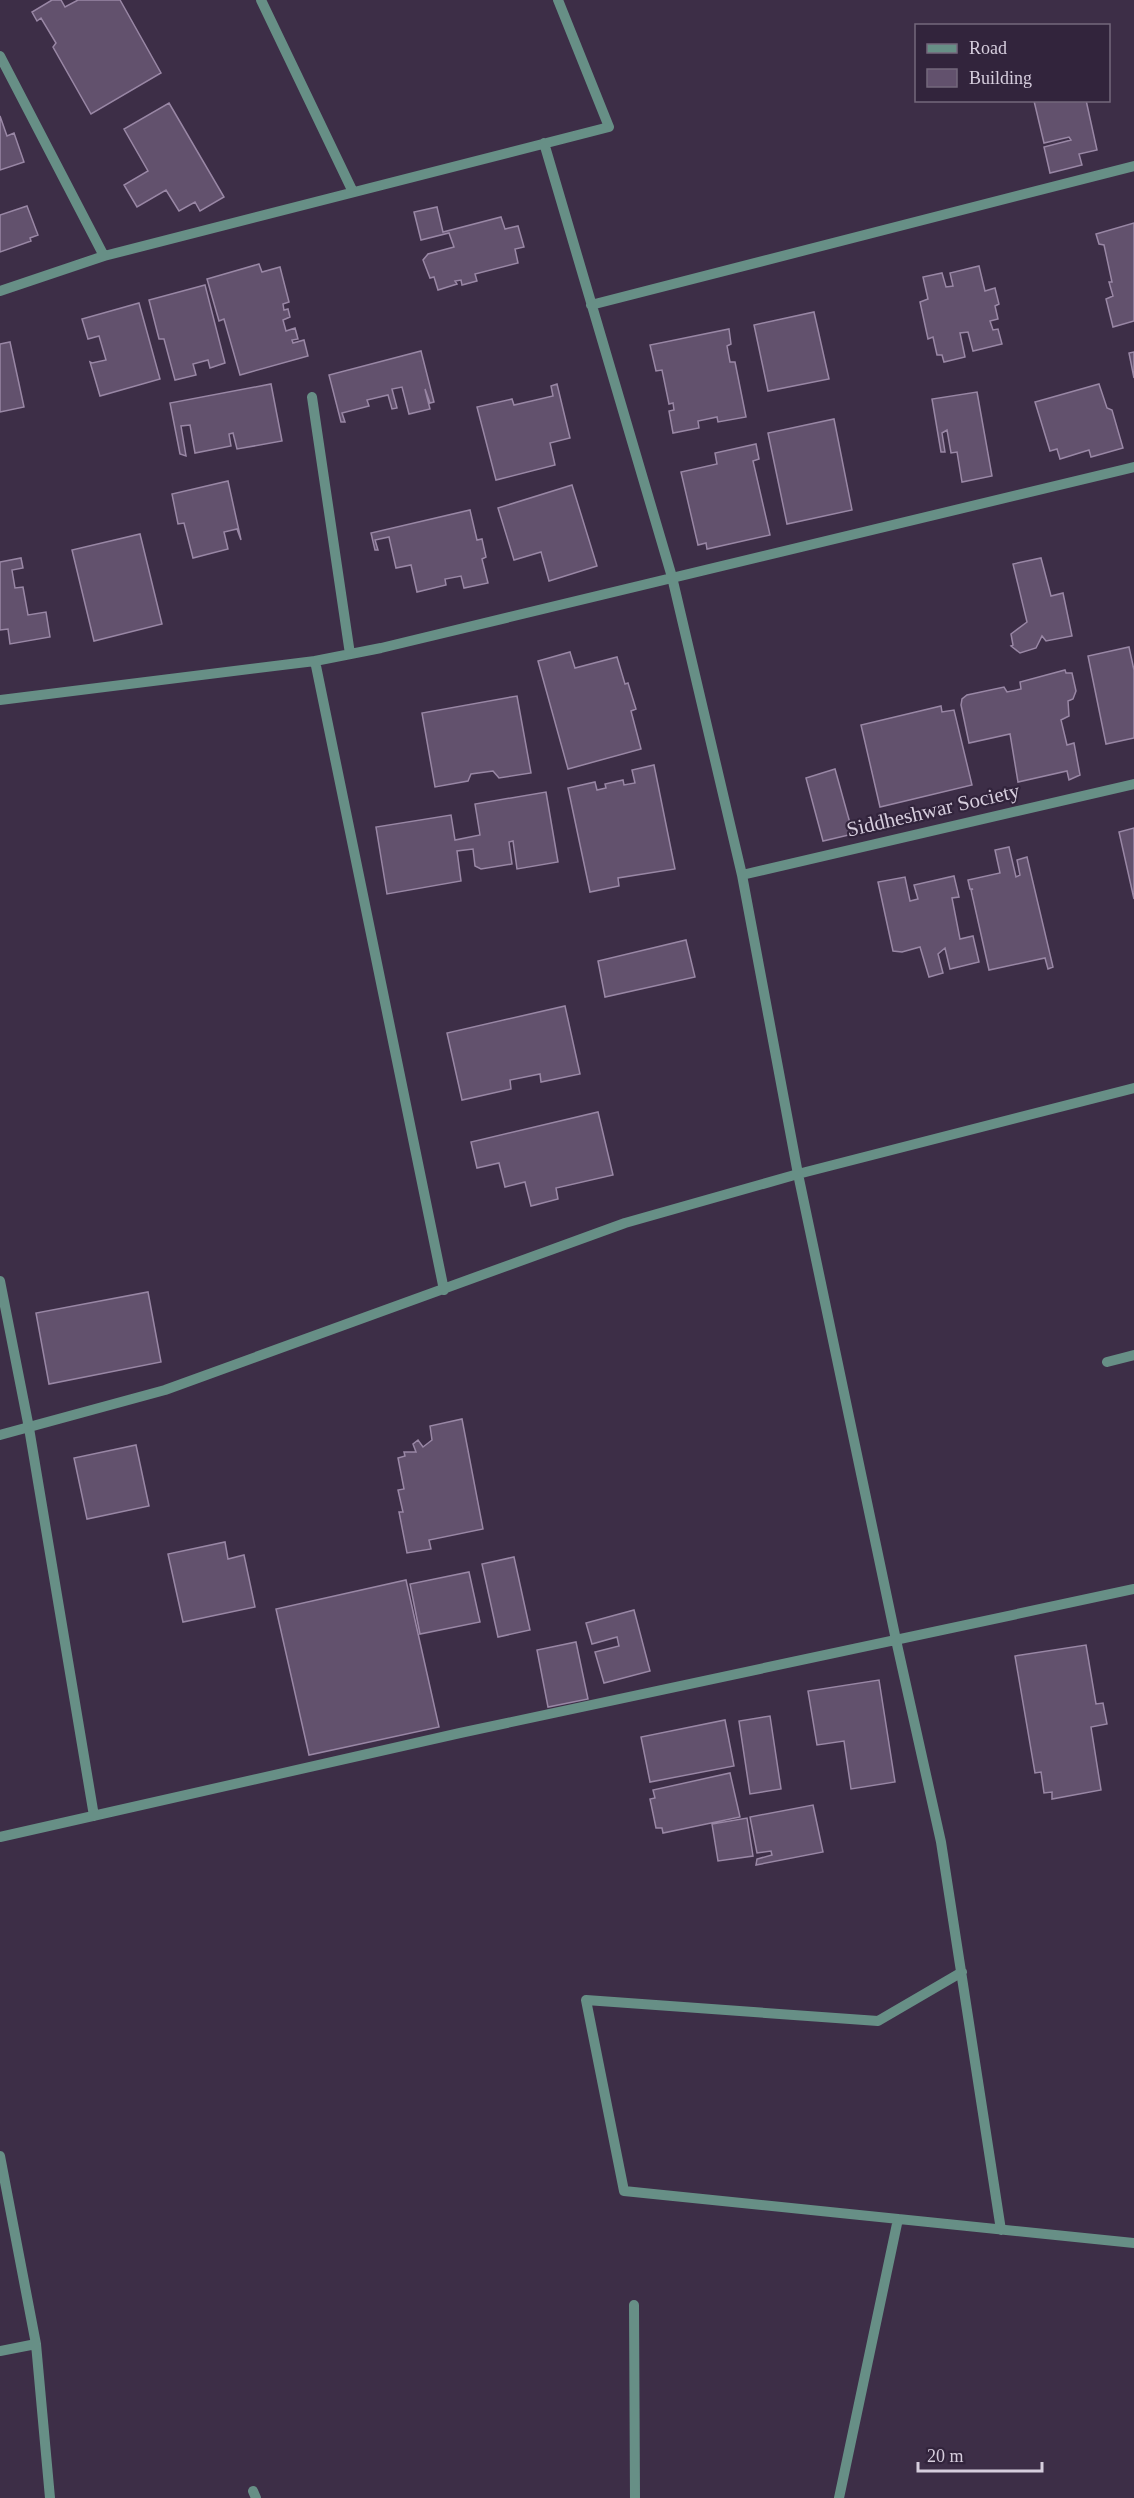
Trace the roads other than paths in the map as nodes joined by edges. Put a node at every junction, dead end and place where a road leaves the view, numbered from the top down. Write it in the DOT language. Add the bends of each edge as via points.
graph roads {
  1 [pos="261,0"];
  2 [pos="558,0"];
  3 [pos="0,56"];
  4 [pos="544,143"];
  5 [pos="1134,166"];
  6 [pos="353,192"];
  7 [pos="104,256"];
  8 [pos="0,291"];
  9 [pos="591,305"];
  10 [pos="312,396"];
  11 [pos="1134,467"];
  12 [pos="672,577"];
  13 [pos="350,654"];
  14 [pos="315,661"];
  15 [pos="0,700"];
  16 [pos="1134,784"];
  17 [pos="742,875"];
  18 [pos="1134,1088"];
  19 [pos="798,1174"];
  20 [pos="0,1281"];
  21 [pos="444,1290"];
  22 [pos="1134,1355"];
  23 [pos="1107,1362"];
  24 [pos="29,1428"];
  25 [pos="0,1435"];
  26 [pos="1134,1589"];
  27 [pos="896,1640"];
  28 [pos="94,1816"];
  29 [pos="0,1837"];
  30 [pos="962,1972"];
  31 [pos="0,2156"];
  32 [pos="4,2194"];
  33 [pos="898,2219"];
  34 [pos="1001,2229"];
  35 [pos="1134,2243"];
  36 [pos="634,2305"];
  37 [pos="36,2344"];
  38 [pos="0,2351"];
  39 [pos="50,2498"];
  40 [pos="635,2498"];
  41 [pos="839,2498"];
  1 -- 6 [label="street"];
  2 -- 4 [label="street" via="609,127"];
  3 -- 7 [label="street"];
  4 -- 6 [label="street"];
  4 -- 9 [label="street"];
  5 -- 9 [label="street"];
  6 -- 7 [label="street"];
  7 -- 8 [label="street"];
  9 -- 12 [label="street"];
  10 -- 13 [label="street"];
  11 -- 12 [label="street"];
  12 -- 13 [label="street"];
  12 -- 17 [label="street"];
  13 -- 14 [label="street"];
  14 -- 15 [label="street"];
  14 -- 21 [label="street"];
  16 -- 17 [label="street, Siddheshwar Society"];
  17 -- 19 [label="street"];
  18 -- 19 [label="street"];
  19 -- 21 [label="street" via="625,1223"];
  19 -- 27 [label="street"];
  20 -- 24 [label="street"];
  21 -- 24 [label="street" via="165,1390"];
  22 -- 23 [label="street"];
  24 -- 25 [label="street"];
  24 -- 28 [label="street"];
  26 -- 27 [label="street"];
  27 -- 28 [label="street"];
  27 -- 30 [label="street" via="941,1842"];
  28 -- 29 [label="street"];
  30 -- 33 [label="street" via="878,2021 586,2000 624,2191"];
  30 -- 34 [label="street"];
  31 -- 32 [label="street"];
  32 -- 37 [label="street"];
  33 -- 34 [label="street"];
  33 -- 41 [label="street"];
  34 -- 35 [label="street"];
  36 -- 40 [label="street"];
  37 -- 38 [label="street"];
  37 -- 39 [label="street"];
}
